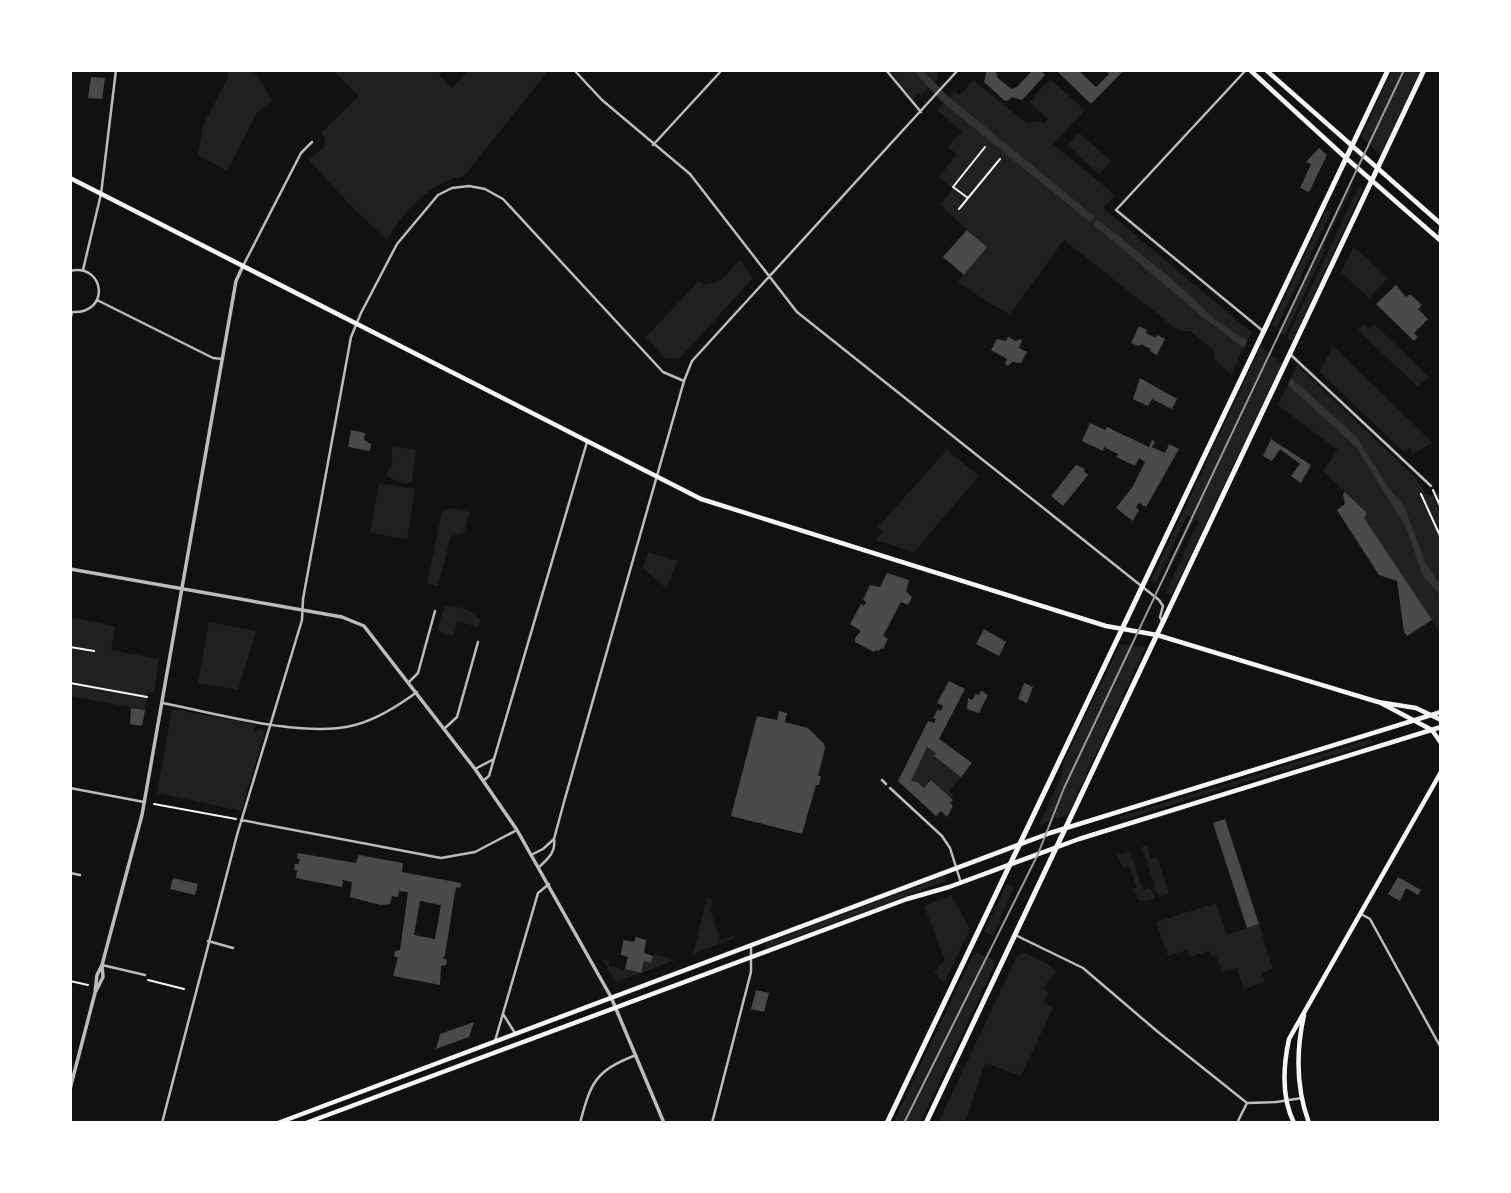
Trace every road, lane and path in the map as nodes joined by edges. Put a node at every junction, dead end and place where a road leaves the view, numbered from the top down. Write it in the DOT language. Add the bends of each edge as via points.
graph roads {
  1 [pos="116,70"];
  2 [pos="574,70"];
  3 [pos="886,70"];
  4 [pos="958,70"];
  5 [pos="1247,70"];
  6 [pos="1266,70"];
  7 [pos="1388,70"];
  8 [pos="1424,70"];
  9 [pos="720,71"];
  10 [pos="921,112"];
  11 [pos="312,142"];
  12 [pos="653,145"];
  13 [pos="985,147"];
  14 [pos="1351,147"];
  15 [pos="1346,158"];
  16 [pos="1000,159"];
  17 [pos="1377,170"];
  18 [pos="70,178"];
  19 [pos="1371,181"];
  20 [pos="101,194"];
  21 [pos="968,198"];
  22 [pos="959,209"];
  23 [pos="1441,224"];
  24 [pos="1431,231"];
  25 [pos="1440,231"];
  26 [pos="1440,240"];
  27 [pos="243,266"];
  28 [pos="83,270"];
  29 [pos="70,271"];
  30 [pos="770,277"];
  31 [pos="97,300"];
  32 [pos="70,321"];
  33 [pos="356,324"];
  34 [pos="1263,331"];
  35 [pos="1291,355"];
  36 [pos="223,359"];
  37 [pos="684,382"];
  38 [pos="587,442"];
  39 [pos="657,477"];
  40 [pos="1431,486"];
  41 [pos="1420,494"];
  42 [pos="1441,508"];
  43 [pos="1441,538"];
  44 [pos="70,569"];
  45 [pos="1142,587"];
  46 [pos="181,588"];
  47 [pos="302,610"];
  48 [pos="435,611"];
  49 [pos="1163,623"];
  50 [pos="1122,629"];
  51 [pos="1157,635"];
  52 [pos="478,642"];
  53 [pos="70,647"];
  54 [pos="94,651"];
  55 [pos="409,682"];
  56 [pos="70,683"];
  57 [pos="417,692"];
  58 [pos="147,697"];
  59 [pos="1378,702"];
  60 [pos="161,703"];
  61 [pos="1441,712"];
  62 [pos="1432,715"];
  63 [pos="1441,720"];
  64 [pos="1414,721"];
  65 [pos="271,724"];
  66 [pos="1441,727"];
  67 [pos="444,729"];
  68 [pos="1432,730"];
  69 [pos="1441,743"];
  70 [pos="494,759"];
  71 [pos="475,769"];
  72 [pos="1441,772"];
  73 [pos="484,780"];
  74 [pos="882,780"];
  75 [pos="886,784"];
  76 [pos="70,788"];
  77 [pos="890,788"];
  78 [pos="144,802"];
  79 [pos="154,804"];
  80 [pos="231,818"];
  81 [pos="241,820"];
  82 [pos="1066,828"];
  83 [pos="517,830"];
  84 [pos="554,839"];
  85 [pos="1020,844"];
  86 [pos="1058,846"];
  87 [pos="531,855"];
  88 [pos="1011,863"];
  89 [pos="539,867"];
  90 [pos="956,868"];
  91 [pos="70,873"];
  92 [pos="79,875"];
  93 [pos="961,883"];
  94 [pos="549,884"];
  95 [pos="1360,914"];
  96 [pos="1015,935"];
  97 [pos="208,941"];
  98 [pos="751,945"];
  99 [pos="233,947"];
  100 [pos="751,957"];
  101 [pos="102,965"];
  102 [pos="145,975"];
  103 [pos="70,981"];
  104 [pos="88,985"];
  105 [pos="184,989"];
  106 [pos="611,997"];
  107 [pos="616,1008"];
  108 [pos="1305,1010"];
  109 [pos="503,1014"];
  110 [pos="515,1033"];
  111 [pos="495,1041"];
  112 [pos="1441,1048"];
  113 [pos="636,1055"];
  114 [pos="70,1089"];
  115 [pos="1302,1098"];
  116 [pos="1287,1100"];
  117 [pos="1247,1103"];
  118 [pos="162,1123"];
  119 [pos="278,1123"];
  120 [pos="306,1123"];
  121 [pos="580,1123"];
  122 [pos="664,1123"];
  123 [pos="712,1123"];
  124 [pos="887,1123"];
  125 [pos="926,1123"];
  126 [pos="1237,1123"];
  127 [pos="1294,1123"];
  128 [pos="1309,1123"];
  1 -- 20 [label="street"];
  2 -- 12 [label="street"];
  3 -- 10 [label="street"];
  4 -- 10 [label="street"];
  5 -- 15 [label="main road"];
  5 -- 34 [label="street" via="1115,209"];
  6 -- 14 [label="main road"];
  7 -- 14 [label="main road"];
  8 -- 17 [label="main road"];
  9 -- 12 [label="street"];
  10 -- 30 [label="street"];
  11 -- 27 [label="street" via="301,153"];
  12 -- 30 [label="street" via="690,174"];
  13 -- 21 [label="path" via="953,187"];
  14 -- 15 [label="main road"];
  14 -- 17 [label="main road"];
  15 -- 19 [label="main road"];
  15 -- 34 [label="main road"];
  16 -- 21 [label="path"];
  17 -- 19 [label="main road"];
  17 -- 23 [label="main road"];
  18 -- 20 [label="main road"];
  19 -- 24 [label="main road"];
  19 -- 35 [label="main road"];
  20 -- 27 [label="main road"];
  20 -- 28 [label="street"];
  21 -- 22 [label="path"];
  23 -- 25 [label="street"];
  24 -- 25 [label="street"];
  24 -- 26 [label="main road"];
  25 -- 26 [label="street"];
  27 -- 33 [label="main road"];
  27 -- 36 [label="street" via="236,281"];
  28 -- 29 [label="street"];
  28 -- 31 [label="street" via="97,281"];
  30 -- 37 [label="street" via="697,355"];
  30 -- 45 [label="street" via="797,312"];
  31 -- 32 [label="street" via="85,311 72,312"];
  31 -- 36 [label="street"];
  33 -- 37 [label="street" via="397,244 431,201 452,188 476,186 503,200 663,372"];
  33 -- 38 [label="main road"];
  33 -- 47 [label="street"];
  34 -- 45 [label="main road"];
  35 -- 40 [label="street"];
  35 -- 49 [label="main road"];
  36 -- 46 [label="street"];
  37 -- 39 [label="street"];
  38 -- 39 [label="main road"];
  38 -- 70 [label="street"];
  39 -- 50 [label="main road" via="711,503"];
  39 -- 84 [label="street"];
  40 -- 42 [label="path"];
  41 -- 43 [label="path"];
  44 -- 46 [label="street"];
  45 -- 49 [label="street" via="1162,604"];
  45 -- 50 [label="main road"];
  46 -- 47 [label="street"];
  46 -- 60 [label="street"];
  47 -- 55 [label="street" via="364,626"];
  47 -- 65 [label="street"];
  48 -- 55 [label="street" via="418,673"];
  49 -- 51 [label="main road"];
  50 -- 51 [label="main road"];
  50 -- 85 [label="main road"];
  51 -- 59 [label="main road"];
  51 -- 82 [label="main road"];
  52 -- 67 [label="street" via="457,718"];
  53 -- 54 [label="path"];
  55 -- 57 [label="street"];
  56 -- 58 [label="path"];
  57 -- 65 [label="street" via="380,716 354,725 311,730"];
  57 -- 67 [label="street"];
  59 -- 62 [label="main road"];
  59 -- 64 [label="main road"];
  60 -- 65 [label="street"];
  60 -- 78 [label="street"];
  61 -- 62 [label="main road"];
  62 -- 63 [label="main road"];
  62 -- 64 [label="main road"];
  64 -- 68 [label="main road"];
  64 -- 82 [label="main road"];
  65 -- 81 [label="street"];
  66 -- 68 [label="main road"];
  67 -- 71 [label="street"];
  68 -- 69 [label="main road"];
  68 -- 86 [label="main road"];
  70 -- 71 [label="street"];
  70 -- 73 [label="street"];
  71 -- 73 [label="street"];
  72 -- 95 [label="main road"];
  73 -- 83 [label="street"];
  74 -- 75 [label="street"];
  76 -- 78 [label="street"];
  77 -- 90 [label="street" via="942,836"];
  78 -- 101 [label="street"];
  79 -- 80 [label="path"];
  81 -- 83 [label="street" via="440,858 475,852"];
  81 -- 97 [label="street"];
  82 -- 85 [label="main road"];
  82 -- 86 [label="main road"];
  83 -- 87 [label="street"];
  84 -- 87 [label="street"];
  84 -- 89 [label="street" via="552,853"];
  85 -- 88 [label="main road"];
  85 -- 90 [label="main road"];
  86 -- 88 [label="main road"];
  86 -- 96 [label="main road"];
  87 -- 89 [label="street"];
  88 -- 93 [label="main road"];
  88 -- 124 [label="main road"];
  89 -- 94 [label="street"];
  90 -- 93 [label="street"];
  90 -- 98 [label="main road"];
  91 -- 92 [label="street"];
  93 -- 100 [label="main road"];
  94 -- 106 [label="street"];
  94 -- 109 [label="street" via="538,893"];
  95 -- 108 [label="main road"];
  95 -- 112 [label="street" via="1370,919"];
  96 -- 117 [label="street" via="1083,968"];
  96 -- 125 [label="main road"];
  97 -- 99 [label="street"];
  97 -- 118 [label="street"];
  98 -- 100 [label="street"];
  98 -- 106 [label="main road"];
  100 -- 107 [label="main road"];
  100 -- 123 [label="street"];
  101 -- 102 [label="street"];
  101 -- 114 [label="street"];
  102 -- 105 [label="path" via="144,979"];
  103 -- 104 [label="path"];
  106 -- 107 [label="street"];
  106 -- 110 [label="main road"];
  107 -- 113 [label="street"];
  107 -- 120 [label="main road"];
  108 -- 115 [label="main road" via="1299,1048"];
  108 -- 116 [label="main road" via="1285,1057"];
  109 -- 110 [label="street"];
  109 -- 111 [label="street"];
  110 -- 111 [label="main road"];
  111 -- 119 [label="main road"];
  113 -- 121 [label="street" via="599,1076"];
  113 -- 122 [label="street"];
  115 -- 116 [label="street"];
  115 -- 128 [label="main road"];
  116 -- 117 [label="street"];
  116 -- 127 [label="main road"];
  117 -- 126 [label="street"];
}
